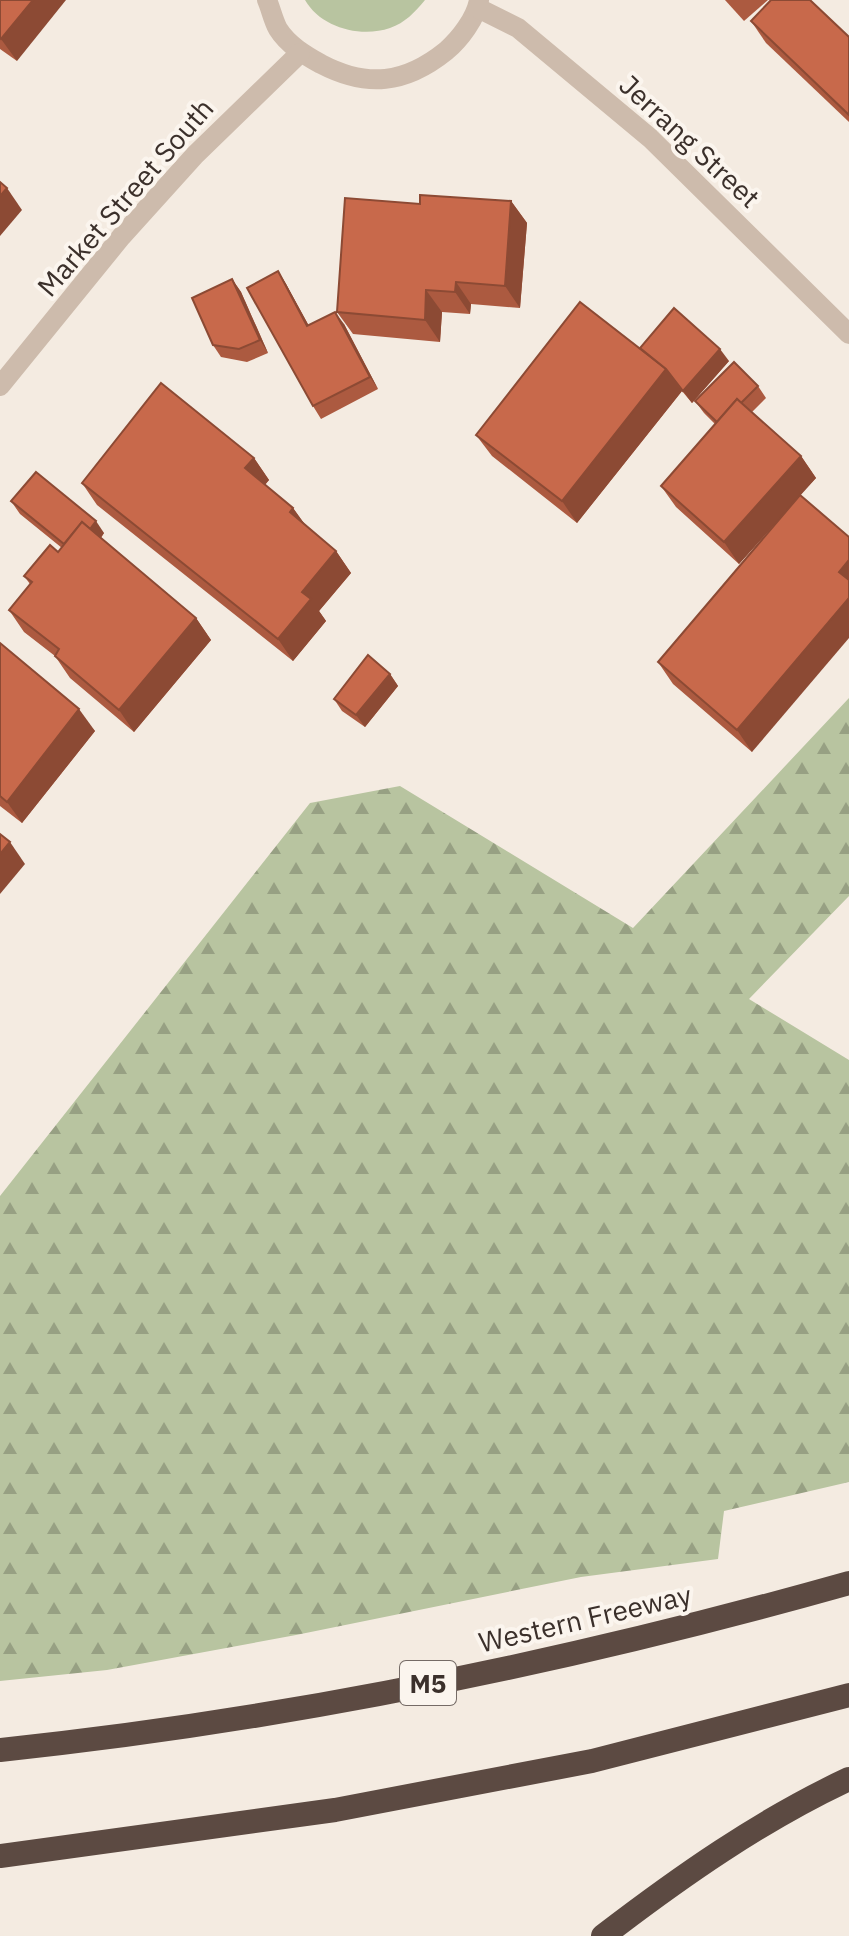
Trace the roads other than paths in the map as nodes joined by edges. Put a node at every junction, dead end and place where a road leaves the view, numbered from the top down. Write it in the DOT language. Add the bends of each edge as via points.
graph roads {
  1 [pos="267,0"];
  2 [pos="478,4"];
  3 [pos="300,53"];
  4 [pos="849,334"];
  5 [pos="0,386"];
  6 [pos="849,1583"];
  7 [pos="849,1695"];
  8 [pos="0,1750"];
  9 [pos="849,1779"];
  10 [pos="0,1856"];
  11 [pos="603,1936"];
  1 -- 3 [label="street" via="279,30"];
  2 -- 3 [label="street" via="457,42 425,67 387,79 346,77"];
  2 -- 4 [label="street, Jerrang Street" via="518,28 650,138"];
  3 -- 5 [label="street, Market Street South" via="195,155 121,237"];
  6 -- 8 [label="highway, Western Freeway / M5" via="516,1665 278,1713"];
  7 -- 10 [label="highway" via="592,1761 335,1810"];
  9 -- 11 [label="highway" via="686,1873"];
}
